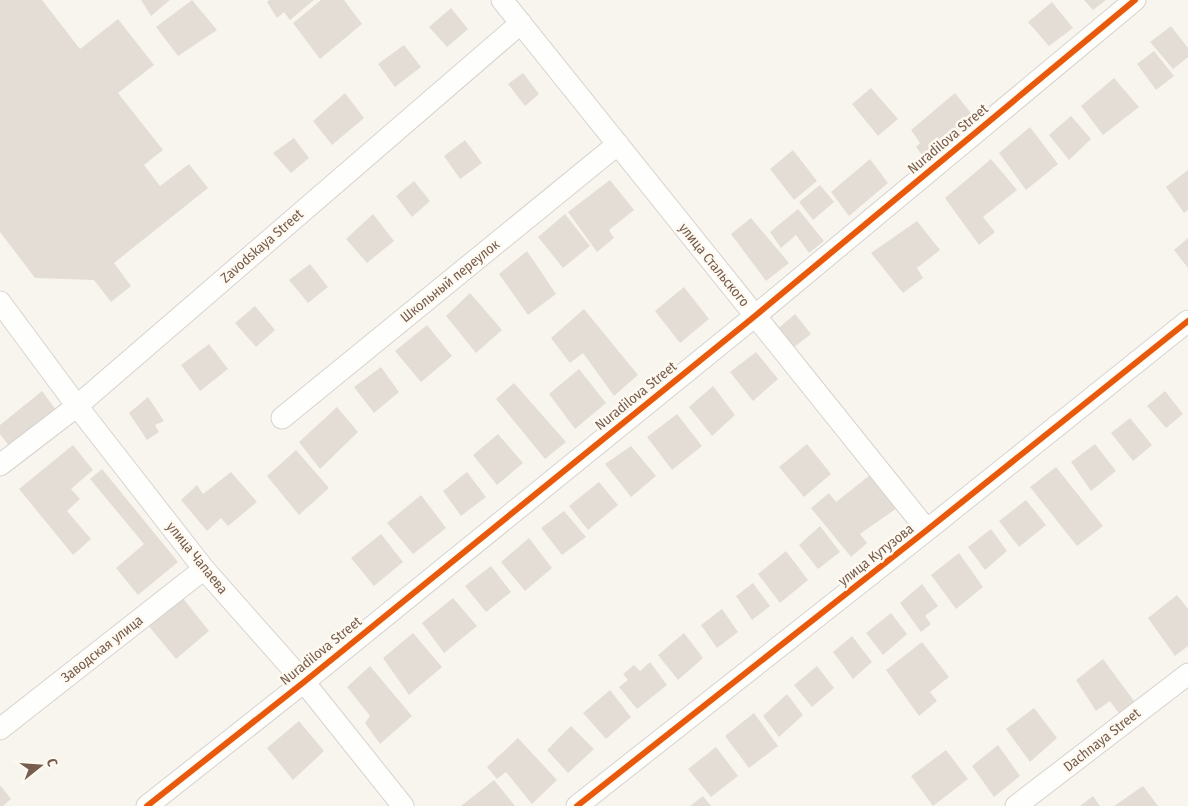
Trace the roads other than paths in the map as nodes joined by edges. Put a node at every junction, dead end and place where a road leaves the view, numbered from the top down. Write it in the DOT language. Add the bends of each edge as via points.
graph roads {
  1 [pos="502,0"];
  2 [pos="1135,0"];
  3 [pos="521,24"];
  4 [pos="618,144"];
  5 [pos="0,302"];
  6 [pos="755,316"];
  7 [pos="1188,321"];
  8 [pos="77,406"];
  9 [pos="282,418"];
  10 [pos="0,465"];
  11 [pos="927,530"];
  12 [pos="204,569"];
  13 [pos="1188,674"];
  14 [pos="304,682"];
  15 [pos="0,730"];
  16 [pos="148,806"];
  17 [pos="403,806"];
  18 [pos="577,806"];
  19 [pos="1016,806"];
  1 -- 3 [label="street, улица Стальского"];
  2 -- 6 [label="street, Nuradilova Street"];
  3 -- 4 [label="street, улица Стальского"];
  3 -- 8 [label="street, Zavodskaya Street"];
  4 -- 6 [label="street, улица Стальского"];
  4 -- 9 [label="street, Школьный переулок"];
  5 -- 8 [label="street, улица Чапаева"];
  6 -- 11 [label="street, улица Стальского"];
  6 -- 14 [label="street, Nuradilova Street"];
  7 -- 11 [label="street, улица Кутузова"];
  8 -- 10 [label="street, Zavodskaya Street"];
  8 -- 12 [label="street, улица Чапаева"];
  11 -- 18 [label="street, улица Кутузова"];
  12 -- 14 [label="street, улица Чапаева"];
  12 -- 15 [label="street, Заводская улица"];
  13 -- 19 [label="street, Dachnaya Street"];
  14 -- 16 [label="street, Nuradilova Street"];
  14 -- 17 [label="street, улица Чапаева"];
}
